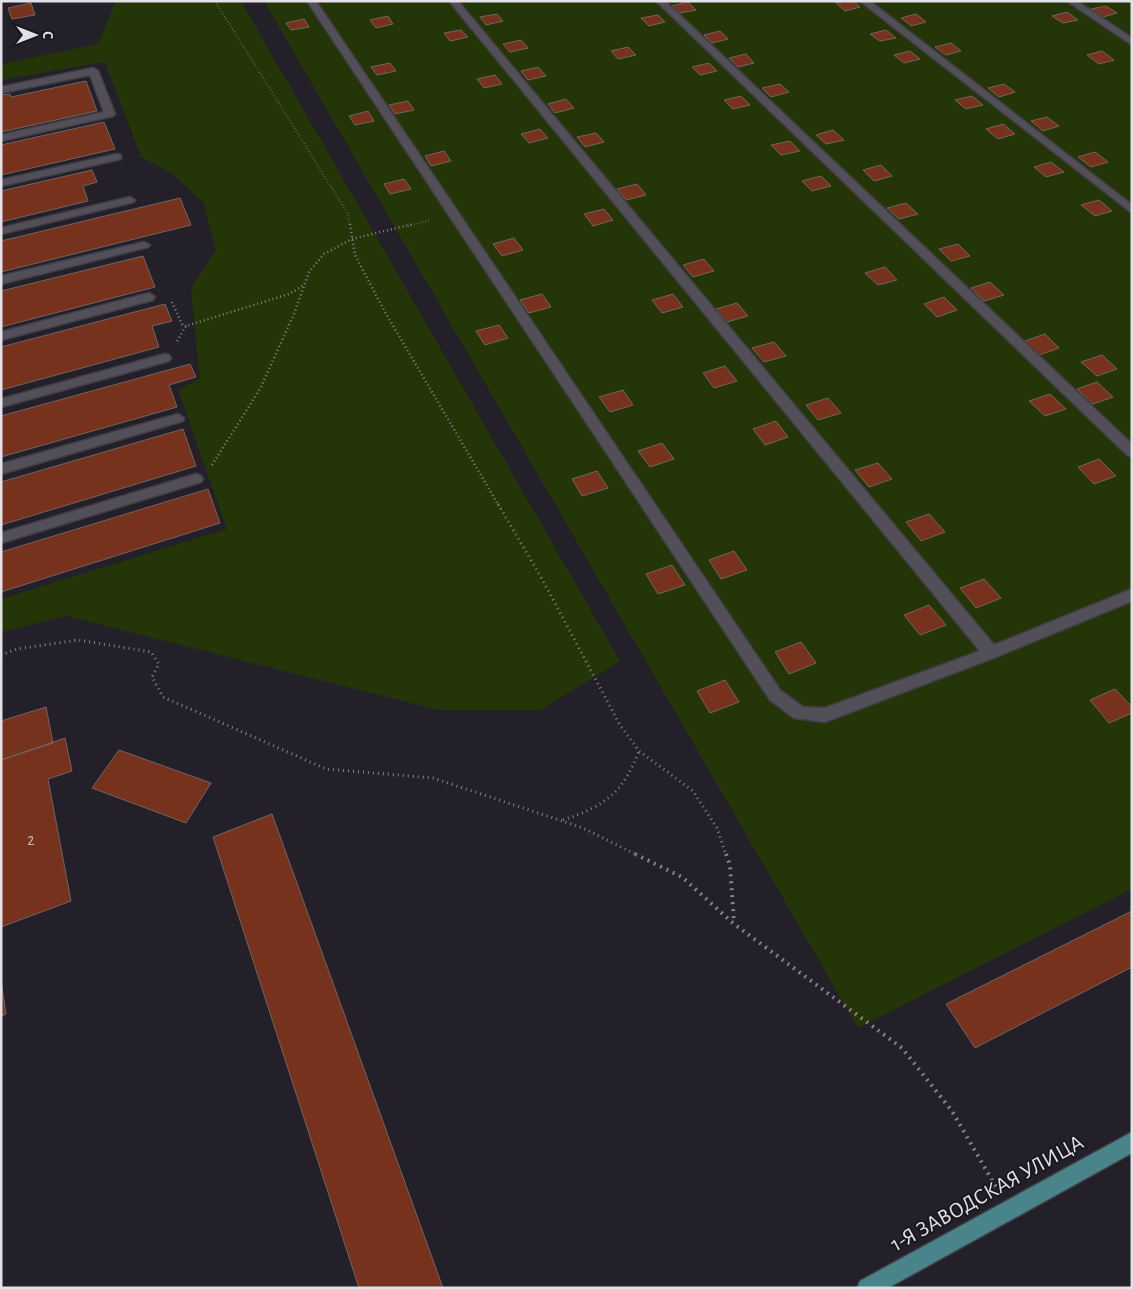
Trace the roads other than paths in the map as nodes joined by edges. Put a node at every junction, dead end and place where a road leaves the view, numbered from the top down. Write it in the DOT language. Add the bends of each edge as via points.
graph roads {
  1 [pos="311,1"];
  2 [pos="453,1"];
  3 [pos="660,1"];
  4 [pos="864,1"];
  5 [pos="1071,1"];
  6 [pos="1132,42"];
  7 [pos="1,90"];
  8 [pos="1,138"];
  9 [pos="117,157"];
  10 [pos="1,183"];
  11 [pos="130,200"];
  12 [pos="1132,210"];
  13 [pos="1,230"];
  14 [pos="144,245"];
  15 [pos="1,280"];
  16 [pos="149,297"];
  17 [pos="1,336"];
  18 [pos="165,358"];
  19 [pos="1,403"];
  20 [pos="178,418"];
  21 [pos="1132,452"];
  22 [pos="1,469"];
  23 [pos="196,479"];
  24 [pos="1,538"];
  25 [pos="1132,594"];
  26 [pos="991,653"];
  27 [pos="1132,1142"];
  28 [pos="867,1288"];
  1 -- 26 [label="lane" via="774,695 800,713 825,715"];
  2 -- 26 [label="lane"];
  3 -- 21 [label="lane"];
  4 -- 12 [label="lane"];
  5 -- 6 [label="lane"];
  7 -- 8 [label="lane" via="93,71 110,114"];
  9 -- 10 [label="lane"];
  11 -- 13 [label="lane"];
  14 -- 15 [label="lane"];
  16 -- 17 [label="lane"];
  18 -- 19 [label="lane"];
  20 -- 22 [label="lane"];
  23 -- 24 [label="lane"];
  25 -- 26 [label="lane"];
  27 -- 28 [label="main road, 1-Я ЗАВОДСКАЯ УЛИЦА"];
}
